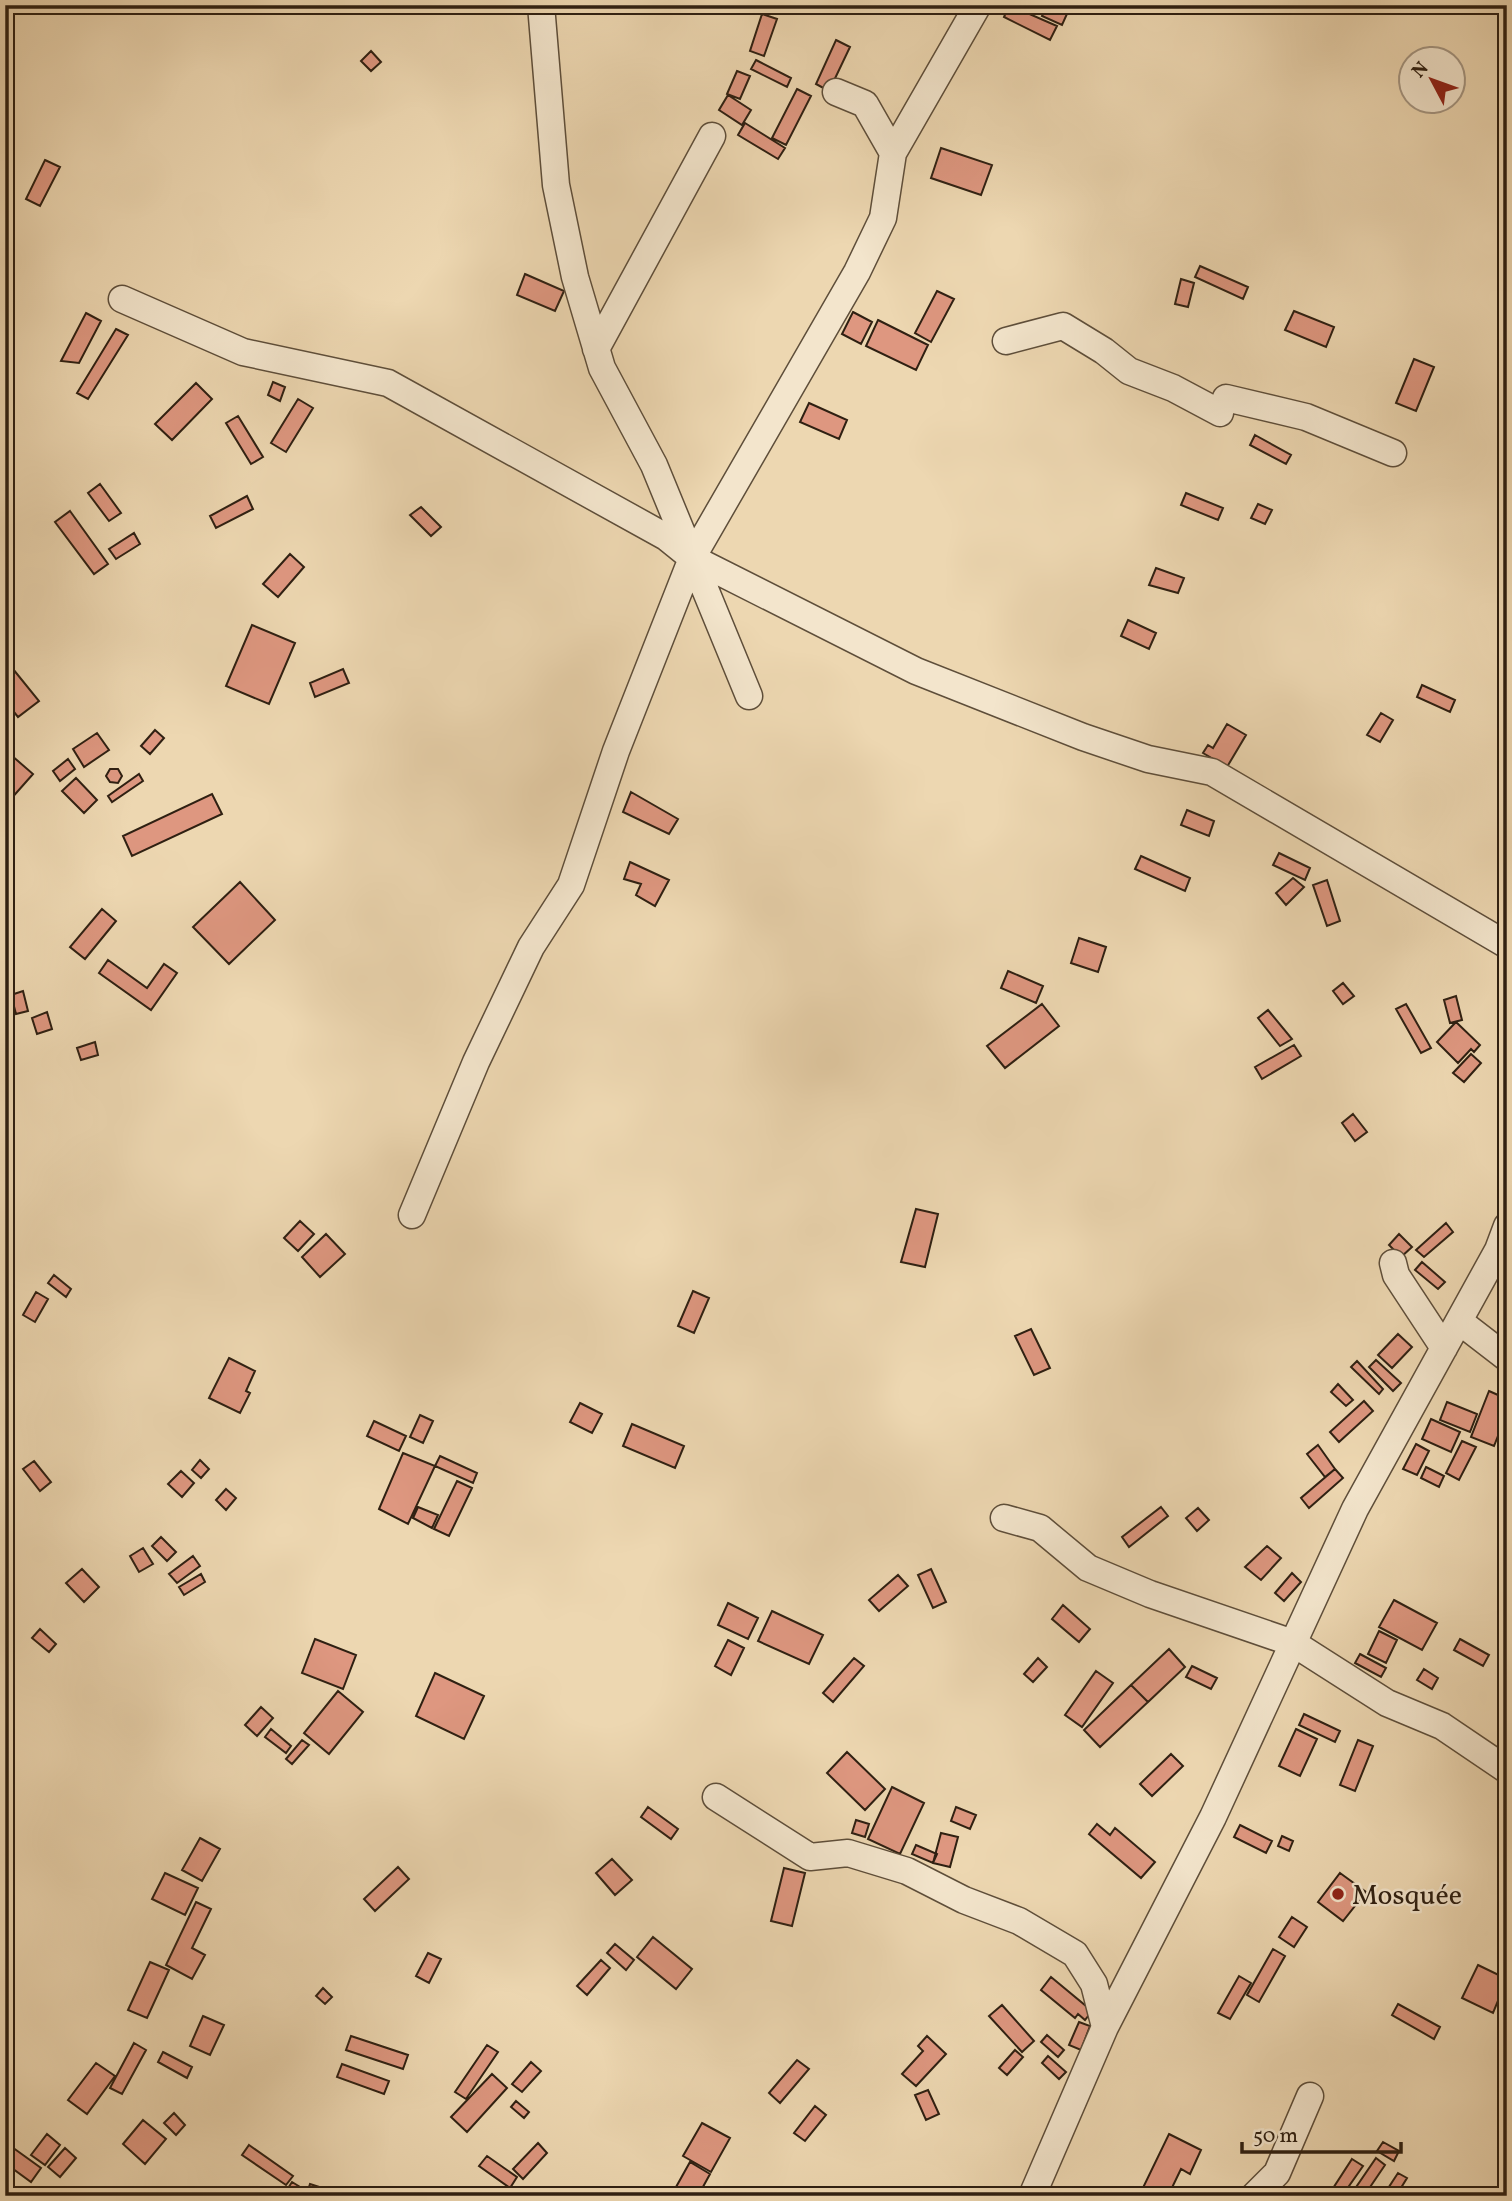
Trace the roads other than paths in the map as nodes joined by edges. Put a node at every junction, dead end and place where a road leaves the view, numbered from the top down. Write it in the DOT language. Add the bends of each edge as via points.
graph roads {
  1 [pos="541,5"];
  2 [pos="978,5"];
  3 [pos="836,92"];
  4 [pos="712,136"];
  5 [pos="893,153"];
  6 [pos="122,299"];
  7 [pos="1006,341"];
  8 [pos="596,349"];
  9 [pos="1393,453"];
  10 [pos="692,558"];
  11 [pos="749,696"];
  12 [pos="1507,946"];
  13 [pos="412,1214"];
  14 [pos="1507,1226"];
  15 [pos="1499,1258"];
  16 [pos="1393,1263"];
  17 [pos="1464,1312"];
  18 [pos="1488,1336"];
  19 [pos="1444,1348"];
  20 [pos="1507,1358"];
  21 [pos="1004,1518"];
  22 [pos="1307,1614"];
  23 [pos="1265,1631"];
  24 [pos="1304,1649"];
  25 [pos="1277,1678"];
  26 [pos="1507,1770"];
  27 [pos="716,1797"];
  28 [pos="1105,2027"];
  29 [pos="1310,2096"];
  30 [pos="1032,2196"];
  31 [pos="1254,2196"];
  1 -- 8 [label="street" via="556,185"];
  2 -- 5 [label="street"];
  3 -- 5 [label="street" via="865,104"];
  4 -- 8 [label="street"];
  5 -- 10 [label="street" via="883,218 861,264"];
  6 -- 10 [label="street" via="243,352 388,383 666,537"];
  7 -- 9 [label="street" via="1063,326 1129,371 1173,388 1223,405 1306,417"];
  8 -- 10 [label="street" via="654,466"];
  10 -- 11 [label="street"];
  10 -- 12 [label="street" via="916,671 1148,759 1212,772"];
  10 -- 13 [label="street" via="616,751 571,885 525,959"];
  14 -- 15 [label="street"];
  15 -- 17 [label="street"];
  16 -- 19 [label="street" via="1396,1275"];
  17 -- 18 [label="street"];
  17 -- 19 [label="street"];
  17 -- 20 [label="street"];
  19 -- 22 [label="street" via="1355,1509"];
  21 -- 23 [label="street" via="1040,1528 1088,1568 1150,1594"];
  22 -- 23 [label="street"];
  22 -- 24 [label="street"];
  23 -- 24 [label="street"];
  23 -- 25 [label="street" via="1275,1646"];
  24 -- 25 [label="street"];
  24 -- 26 [label="street" via="1387,1703 1442,1726"];
  25 -- 28 [label="street" via="1213,1817"];
  27 -- 28 [label="street" via="810,1857 848,1853 907,1871 1019,1921 1075,1955 1094,1984"];
  28 -- 30 [label="street"];
  29 -- 31 [label="street" via="1277,2173"];
}
